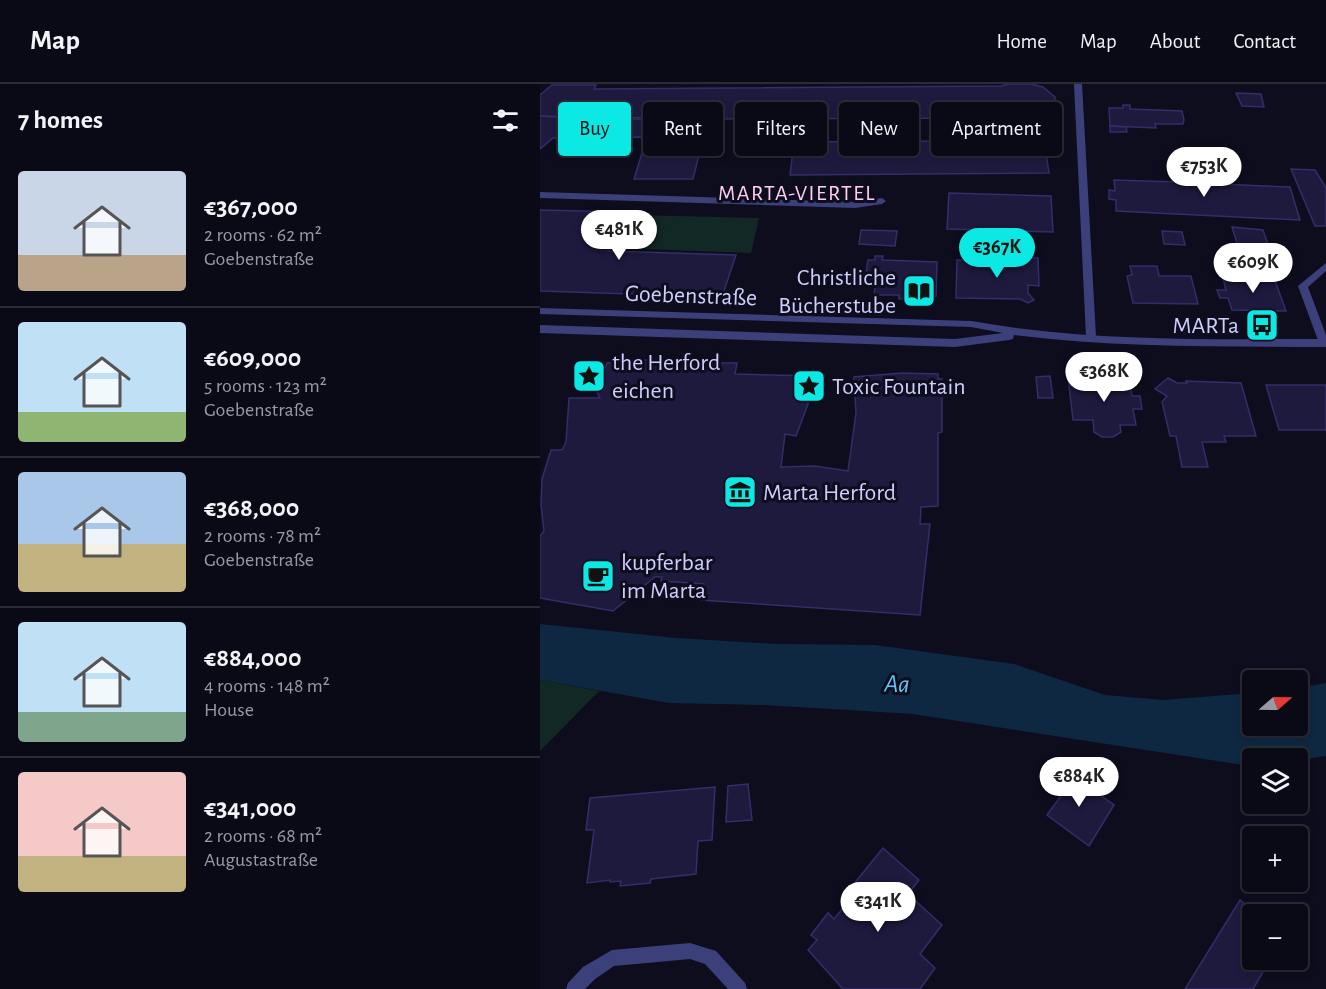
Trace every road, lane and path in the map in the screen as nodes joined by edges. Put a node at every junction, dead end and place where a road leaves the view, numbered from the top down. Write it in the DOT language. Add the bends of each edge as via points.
graph roads {
  1 [pos="1078,84"];
  2 [pos="540,195"];
  3 [pos="882,201"];
  4 [pos="1326,266"];
  5 [pos="540,311"];
  6 [pos="540,329"];
  7 [pos="1019,334"];
  8 [pos="1091,337"];
  9 [pos="1325,343"];
  10 [pos="574,989"];
  11 [pos="739,989"];
  1 -- 8 [label="street"];
  2 -- 3 [label="street" via="855,205"];
  4 -- 9 [label="street" via="1303,286"];
  5 -- 7 [label="street, Goebenstraße" via="971,324"];
  6 -- 7 [label="street, Goebenstraße" via="956,343"];
  7 -- 8 [label="street, Goebenstraße"];
  8 -- 9 [label="street, Goebenstraße"];
  10 -- 11 [label="street" via="612,958 690,951 710,957"];
}
